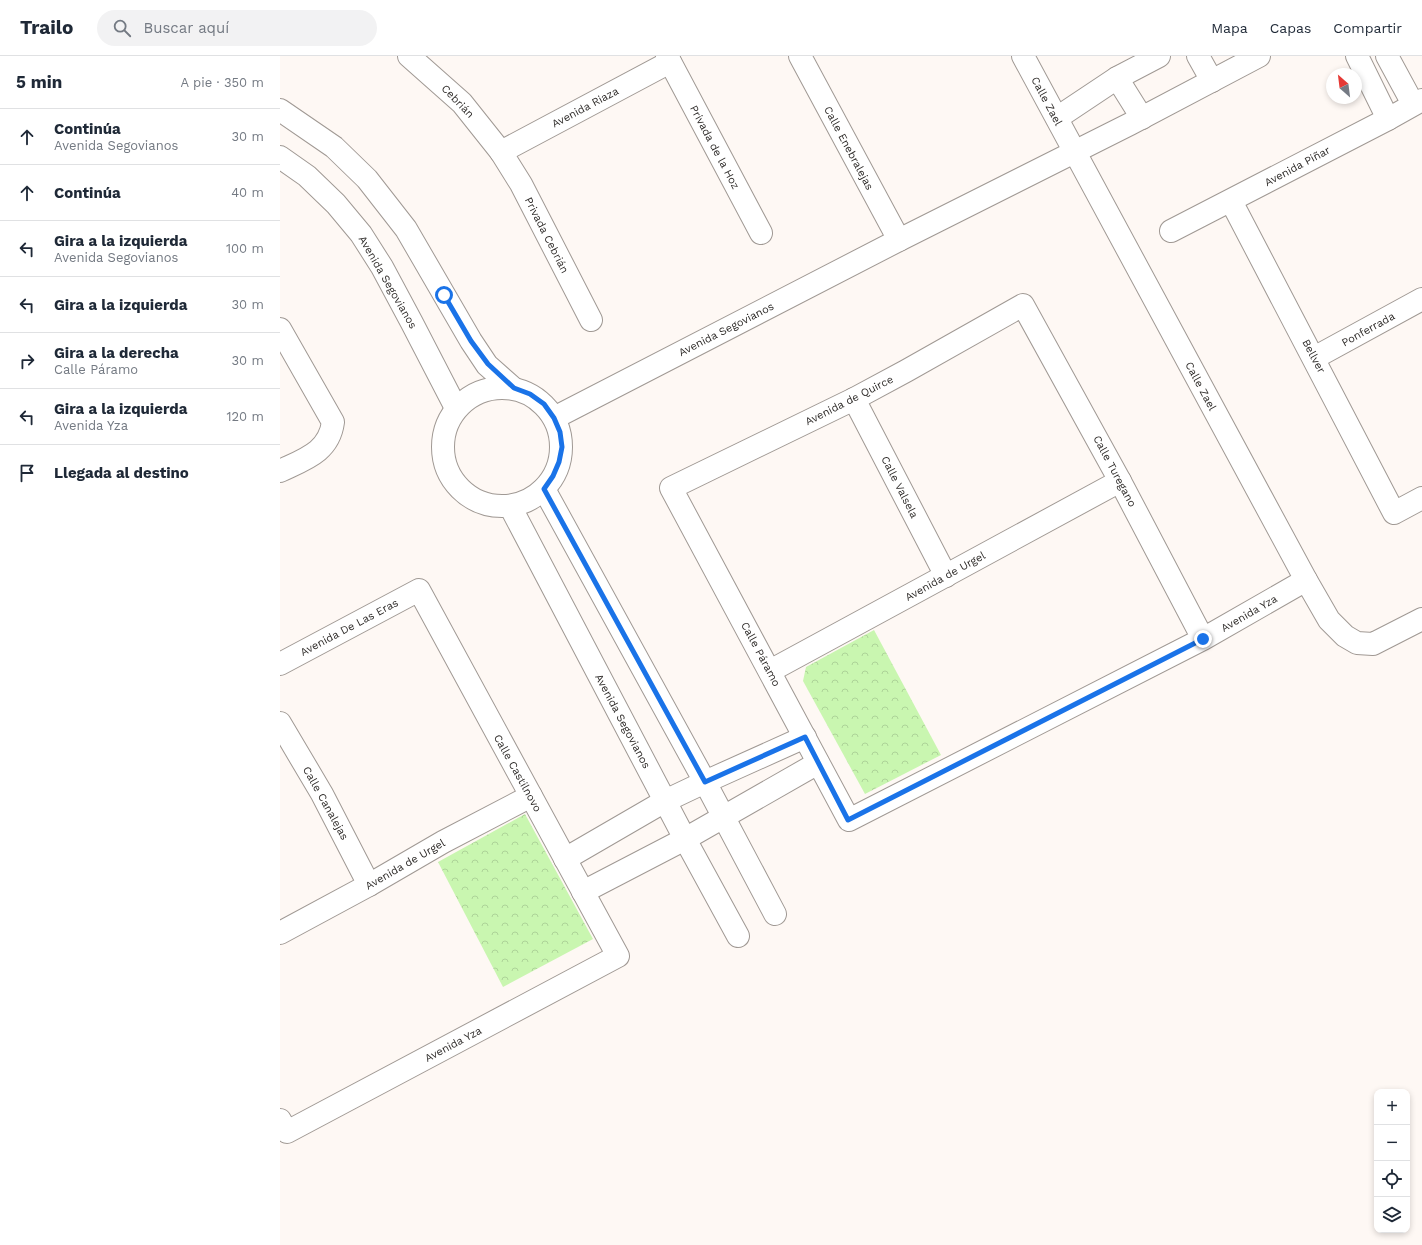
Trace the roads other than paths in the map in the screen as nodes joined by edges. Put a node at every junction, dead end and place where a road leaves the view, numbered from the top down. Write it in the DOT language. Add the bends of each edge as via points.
graph roads {
  1 [pos="409,56"];
  2 [pos="800,56"];
  3 [pos="1023,56"];
  4 [pos="1159,56"];
  5 [pos="1198,56"];
  6 [pos="1259,56"];
  7 [pos="1357,56"];
  8 [pos="1387,56"];
  9 [pos="668,59"];
  10 [pos="1117,78"];
  11 [pos="1212,81"];
  12 [pos="1418,102"];
  13 [pos="280,110"];
  14 [pos="1057,118"];
  15 [pos="1142,118"];
  16 [pos="1388,119"];
  17 [pos="501,152"];
  18 [pos="1075,152"];
  19 [pos="280,157"];
  20 [pos="1231,201"];
  21 [pos="1171,231"];
  22 [pos="761,233"];
  23 [pos="899,240"];
  24 [pos="1422,299"];
  25 [pos="1023,305"];
  26 [pos="591,320"];
  27 [pos="280,329"];
  28 [pos="1314,358"];
  29 [pos="514,388"];
  30 [pos="854,399"];
  31 [pos="456,408"];
  32 [pos="554,418"];
  33 [pos="280,471"];
  34 [pos="1120,480"];
  35 [pos="671,488"];
  36 [pos="544,489"];
  37 [pos="1422,498"];
  38 [pos="510,506"];
  39 [pos="946,576"];
  40 [pos="1306,580"];
  41 [pos="419,590"];
  42 [pos="1422,619"];
  43 [pos="1203,639"];
  44 [pos="280,664"];
  45 [pos="770,672"];
  46 [pos="280,723"];
  47 [pos="805,737"];
  48 [pos="818,763"];
  49 [pos="705,782"];
  50 [pos="531,796"];
  51 [pos="666,802"];
  52 [pos="723,816"];
  53 [pos="848,820"];
  54 [pos="685,838"];
  55 [pos="565,859"];
  56 [pos="369,885"];
  57 [pos="583,892"];
  58 [pos="775,914"];
  59 [pos="280,933"];
  60 [pos="738,936"];
  61 [pos="618,956"];
  62 [pos="284,1126"];
  1 -- 17 [label="street, Cebrián" via="462,103"];
  2 -- 23 [label="street, Calle Enebralejas"];
  3 -- 14 [label="street, Calle Zael"];
  4 -- 10 [label="street"];
  5 -- 11 [label="street"];
  6 -- 11 [label="street, Avenida Segovianos"];
  7 -- 16 [label="street"];
  8 -- 12 [label="street"];
  9 -- 17 [label="street, Avenida Riaza"];
  9 -- 22 [label="street, Privada de la Hoz"];
  10 -- 14 [label="street"];
  10 -- 15 [label="street"];
  11 -- 15 [label="street, Avenida Segovianos"];
  12 -- 16 [label="street, Avenida Piñar"];
  13 -- 29 [label="street" via="334,147 367,179 406,229 471,341 488,364"];
  14 -- 18 [label="street, Calle Zael"];
  15 -- 18 [label="street, Avenida Segovianos"];
  16 -- 20 [label="street, Avenida Piñar"];
  17 -- 26 [label="street, Privada Cebrián" via="521,184"];
  18 -- 23 [label="street, Avenida Segovianos"];
  18 -- 40 [label="street, Calle Zael"];
  19 -- 31 [label="street, Avenida Segovianos" via="307,176 336,204 361,234 382,267"];
  20 -- 21 [label="street, Avenida Piñar"];
  20 -- 28 [label="street, Bellver"];
  23 -- 32 [label="street, Avenida Segovianos"];
  24 -- 28 [label="street, Ponferrada"];
  25 -- 30 [label="street, Avenida de Quirce"];
  25 -- 34 [label="street, Calle Turegano"];
  27 -- 33 [label="street" via="333,422 324,446 312,456"];
  28 -- 37 [label="street, Bellver" via="1394,513"];
  29 -- 31 [label="street" via="482,390"];
  29 -- 32 [label="street" via="530,394 544,404"];
  30 -- 35 [label="street, Avenida de Quirce"];
  30 -- 39 [label="street, Calle Valsela"];
  31 -- 38 [label="street" via="447,424 442,441 443,459 449,475 460,490 475,500 492,506"];
  32 -- 36 [label="street" via="560,432 562,447 553,476"];
  34 -- 39 [label="street, Avenida de Urgel"];
  34 -- 43 [label="street, Calle Turegano"];
  35 -- 45 [label="street, Calle Páramo"];
  36 -- 38 [label="street" via="528,500"];
  36 -- 49 [label="street"];
  38 -- 51 [label="street, Avenida Segovianos"];
  39 -- 45 [label="street, Avenida de Urgel"];
  40 -- 42 [label="street, Calle Zael" via="1329,620 1345,636 1358,643 1373,644"];
  40 -- 43 [label="street, Avenida Yza"];
  41 -- 44 [label="street, Avenida De Las Eras"];
  41 -- 50 [label="street, Calle Castilnovo"];
  43 -- 53 [label="street, Avenida Yza"];
  45 -- 47 [label="street, Calle Páramo"];
  46 -- 56 [label="street, Calle Canalejas" via="322,794"];
  47 -- 48 [label="street, Calle Páramo"];
  47 -- 49 [label="street"];
  48 -- 52 [label="street"];
  48 -- 53 [label="street, Calle Páramo"];
  49 -- 51 [label="street"];
  49 -- 52 [label="street"];
  50 -- 55 [label="street, Calle Castilnovo"];
  50 -- 56 [label="street, Avenida de Urgel" via="443,842"];
  51 -- 54 [label="street, Avenida Segovianos"];
  51 -- 55 [label="street"];
  52 -- 54 [label="street"];
  52 -- 58 [label="street"];
  54 -- 57 [label="street"];
  54 -- 60 [label="street, Avenida Segovianos"];
  55 -- 57 [label="street, Calle Castilnovo"];
  56 -- 59 [label="street, Avenida de Urgel"];
  57 -- 61 [label="street, Calle Castilnovo"];
  61 -- 62 [label="street, Avenida Yza"];
}
